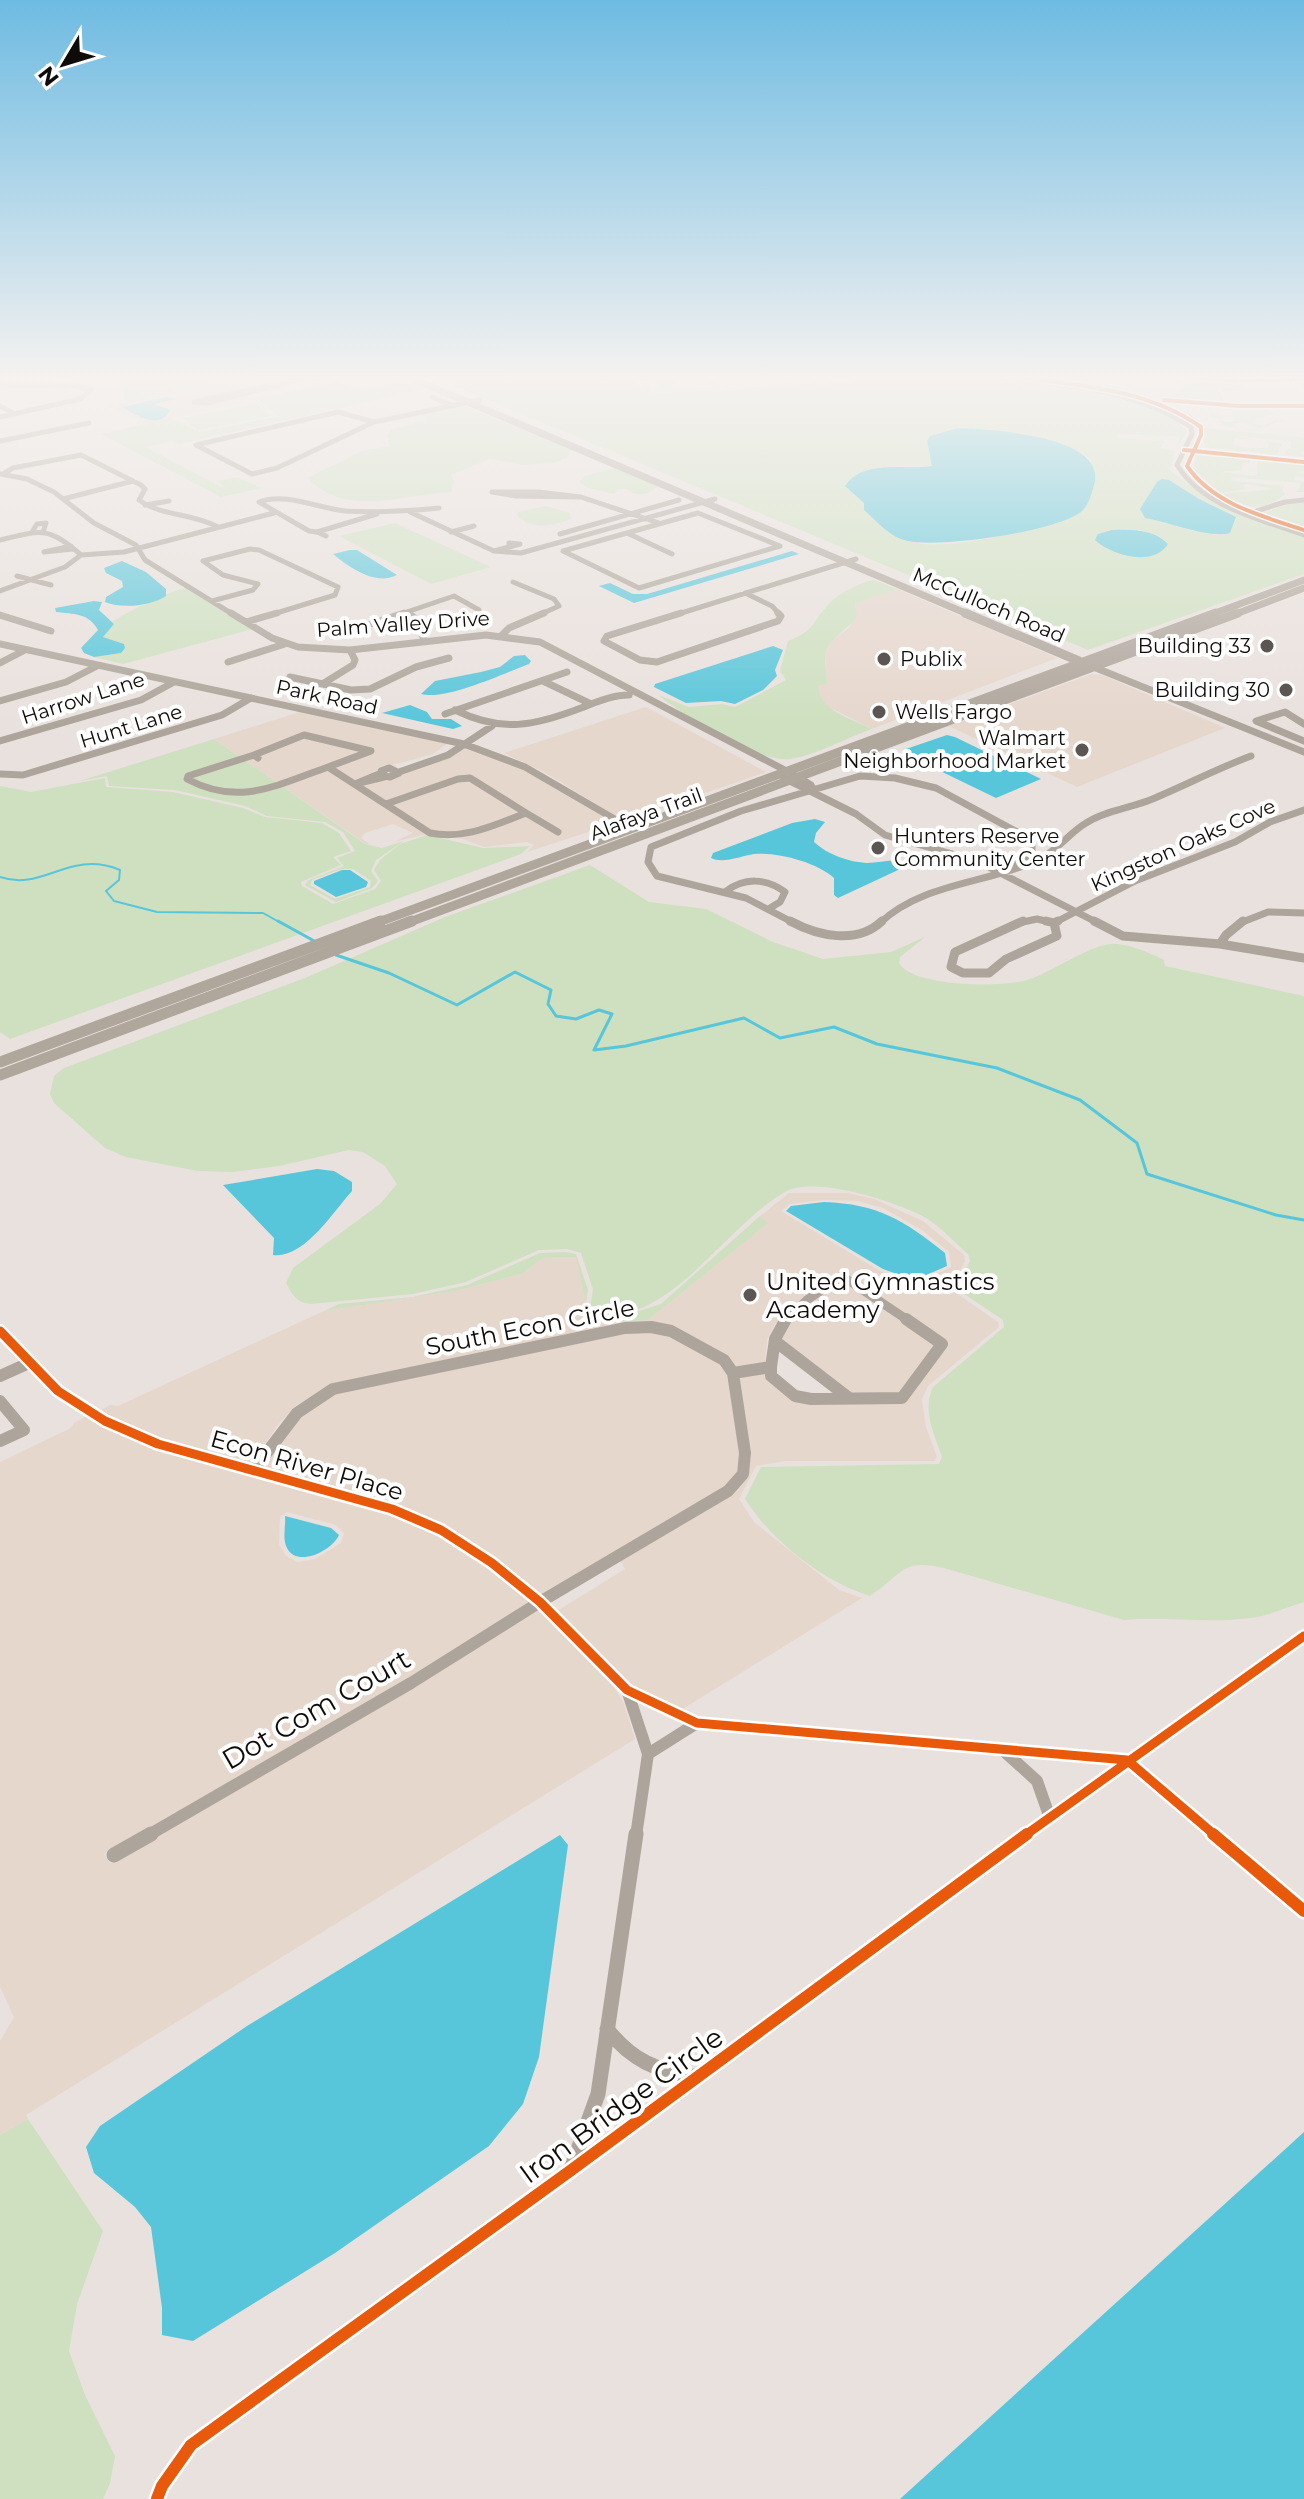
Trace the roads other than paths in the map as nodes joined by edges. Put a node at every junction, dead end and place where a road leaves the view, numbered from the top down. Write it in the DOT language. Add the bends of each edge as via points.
graph roads {
  1 [pos="50,492"];
  2 [pos="92,492"];
  3 [pos="144,492"];
  4 [pos="516,492"];
  5 [pos="557,492"];
  6 [pos="680,492"];
  7 [pos="697,492"];
  8 [pos="1204,492"];
  9 [pos="1214,492"];
  10 [pos="582,497"];
  11 [pos="63,499"];
  12 [pos="715,499"];
  13 [pos="1304,499"];
  14 [pos="679,500"];
  15 [pos="169,501"];
  16 [pos="705,502"];
  17 [pos="145,505"];
  18 [pos="439,508"];
  19 [pos="408,511"];
  20 [pos="376,512"];
  21 [pos="274,513"];
  22 [pos="635,513"];
  23 [pos="1250,513"];
  24 [pos="647,518"];
  25 [pos="659,523"];
  26 [pos="474,526"];
  27 [pos="218,527"];
  28 [pos="317,532"];
  29 [pos="451,532"];
  30 [pos="1304,532"];
  31 [pos="627,533"];
  32 [pos="560,534"];
  33 [pos="326,536"];
  34 [pos="0,540"];
  35 [pos="509,547"];
  36 [pos="139,548"];
  37 [pos="494,551"];
  38 [pos="672,554"];
  39 [pos="81,555"];
  40 [pos="856,559"];
  41 [pos="845,561"];
  42 [pos="17,576"];
  43 [pos="1304,580"];
  44 [pos="34,581"];
  45 [pos="513,582"];
  46 [pos="51,585"];
  47 [pos="1304,588"];
  48 [pos="0,591"];
  49 [pos="745,593"];
  50 [pos="947,597"];
  51 [pos="1252,598"];
  52 [pos="936,600"];
  53 [pos="212,601"];
  54 [pos="1247,609"];
  55 [pos="479,610"];
  56 [pos="408,613"];
  57 [pos="0,615"];
  58 [pos="246,622"];
  59 [pos="51,631"];
  60 [pos="349,631"];
  61 [pos="501,636"];
  62 [pos="424,640"];
  63 [pos="0,644"];
  64 [pos="285,644"];
  65 [pos="25,650"];
  66 [pos="350,650"];
  67 [pos="449,658"];
  68 [pos="1078,661"];
  69 [pos="228,662"];
  70 [pos="1093,662"];
  71 [pos="0,663"];
  72 [pos="572,665"];
  73 [pos="97,666"];
  74 [pos="290,677"];
  75 [pos="543,681"];
  76 [pos="174,682"];
  77 [pos="324,683"];
  78 [pos="997,691"];
  79 [pos="629,695"];
  80 [pos="251,698"];
  81 [pos="0,701"];
  82 [pos="591,704"];
  83 [pos="455,710"];
  84 [pos="445,714"];
  85 [pos="935,714"];
  86 [pos="950,718"];
  87 [pos="482,724"];
  88 [pos="1304,724"];
  89 [pos="492,726"];
  90 [pos="472,734"];
  91 [pos="0,741"];
  92 [pos="1304,741"];
  93 [pos="459,742"];
  94 [pos="873,747"];
  95 [pos="1304,752"];
  96 [pos="1251,756"];
  97 [pos="328,767"];
  98 [pos="0,774"];
  99 [pos="786,776"];
  100 [pos="355,784"];
  101 [pos="814,791"];
  102 [pos="386,804"];
  103 [pos="1304,810"];
  104 [pos="526,813"];
  105 [pos="630,828"];
  106 [pos="558,832"];
  107 [pos="560,865"];
  108 [pos="1002,873"];
  109 [pos="725,892"];
  110 [pos="439,898"];
  111 [pos="770,908"];
  112 [pos="432,912"];
  113 [pos="1075,912"];
  114 [pos="1304,913"];
  115 [pos="1054,923"];
  116 [pos="1220,944"];
  117 [pos="1304,958"];
  118 [pos="188,990"];
  119 [pos="175,1008"];
  120 [pos="0,1062"];
  121 [pos="0,1075"];
  122 [pos="0,1331"];
  123 [pos="775,1341"];
  124 [pos="29,1363"];
  125 [pos="771,1367"];
  126 [pos="733,1373"];
  127 [pos="0,1376"];
  128 [pos="849,1398"];
  129 [pos="0,1401"];
  130 [pos="0,1441"];
  131 [pos="255,1468"];
  132 [pos="540,1602"];
  133 [pos="1304,1636"];
  134 [pos="627,1690"];
  135 [pos="697,1723"];
  136 [pos="1004,1752"];
  137 [pos="648,1754"];
  138 [pos="1127,1760"];
  139 [pos="1050,1818"];
  140 [pos="114,1855"];
  141 [pos="1304,1911"];
  142 [pos="607,2029"];
  143 [pos="697,2077"];
  144 [pos="570,2171"];
  145 [pos="157,2499"];
  1 -- 11 [label="street, Palm Valley Drive"];
  2 -- 11 [label="street"];
  3 -- 17 [label="street" via="139,500"];
  4 -- 10 [label="street" via="492,492"];
  5 -- 10 [label="street"];
  6 -- 16 [label="main road, McCulloch Road"];
  7 -- 12 [label="main road, McCulloch Road"];
  8 -- 23 [label="street"];
  9 -- 23 [label="street"];
  10 -- 22 [label="street"];
  11 -- 36 [label="street, Palm Valley Drive"];
  12 -- 16 [label="street"];
  12 -- 40 [label="main road, McCulloch Road"];
  13 -- 23 [label="street"];
  14 -- 22 [label="street"];
  15 -- 17 [label="street"];
  16 -- 24 [label="street"];
  16 -- 41 [label="main road, McCulloch Road"];
  17 -- 27 [label="street"];
  18 -- 19 [label="street"];
  19 -- 20 [label="street"];
  19 -- 29 [label="street"];
  20 -- 21 [label="street" via="328,509 283,497 259,502"];
  20 -- 28 [label="street"];
  21 -- 27 [label="street"];
  21 -- 28 [label="street"];
  22 -- 24 [label="street"];
  22 -- 32 [label="street"];
  23 -- 30 [label="street"];
  24 -- 25 [label="street"];
  24 -- 37 [label="street" via="521,553"];
  25 -- 31 [label="street"];
  25 -- 31 [label="street" via="705,513 780,546 639,588 563,551"];
  26 -- 29 [label="street"];
  27 -- 36 [label="street"];
  28 -- 33 [label="street"];
  29 -- 37 [label="street"];
  31 -- 38 [label="street"];
  34 -- 39 [label="street" via="32,532 57,534"];
  35 -- 37 [label="street"];
  36 -- 39 [label="street"];
  36 -- 53 [label="street, Palm Valley Drive" via="145,560"];
  39 -- 44 [label="street"];
  40 -- 41 [label="street"];
  40 -- 50 [label="main road, McCulloch Road"];
  41 -- 49 [label="street"];
  41 -- 52 [label="main road, McCulloch Road"];
  42 -- 44 [label="street"];
  43 -- 51 [label="main road, Alafaya Trail"];
  44 -- 46 [label="street"];
  44 -- 48 [label="street"];
  45 -- 61 [label="street" via="559,606"];
  47 -- 54 [label="main road, Alafaya Trail"];
  49 -- 49 [label="street" via="607,636 604,641 640,660 657,662 778,621 778,610"];
  50 -- 52 [label="street"];
  50 -- 70 [label="main road, McCulloch Road"];
  51 -- 54 [label="main road"];
  51 -- 70 [label="main road, Alafaya Trail"];
  52 -- 68 [label="main road, McCulloch Road"];
  53 -- 58 [label="street, Palm Valley Drive"];
  53 -- 58 [label="street" via="258,584 223,575 204,560 250,549 338,587 335,595"];
  54 -- 70 [label="main road, Alafaya Trail"];
  55 -- 56 [label="street" via="454,596"];
  56 -- 60 [label="street"];
  56 -- 62 [label="street"];
  57 -- 59 [label="street"];
  58 -- 64 [label="street, Palm Valley Drive"];
  61 -- 62 [label="street, Palm Valley Drive"];
  61 -- 72 [label="street, Palm Valley Drive" via="525,640"];
  62 -- 66 [label="street, Palm Valley Drive"];
  63 -- 65 [label="street, Park Road"];
  64 -- 66 [label="street, Palm Valley Drive"];
  64 -- 69 [label="street"];
  65 -- 71 [label="street"];
  65 -- 73 [label="street, Park Road"];
  66 -- 77 [label="street" via="353,665"];
  67 -- 77 [label="street" via="370,689"];
  68 -- 70 [label="main road, McCulloch Road"];
  68 -- 78 [label="main road, Alafaya Trail"];
  70 -- 86 [label="main road, Alafaya Trail"];
  70 -- 95 [label="street, McCulloch Road"];
  72 -- 75 [label="street"];
  72 -- 79 [label="street, Palm Valley Drive"];
  72 -- 99 [label="street, Palm Valley Drive"];
  73 -- 76 [label="street, Park Road"];
  73 -- 81 [label="street" via="66,682"];
  74 -- 77 [label="street"];
  75 -- 82 [label="street"];
  75 -- 83 [label="street"];
  76 -- 80 [label="street, Park Road"];
  76 -- 91 [label="street, Harrow Lane" via="141,700"];
  78 -- 85 [label="main road, Alafaya Trail"];
  78 -- 86 [label="main road"];
  79 -- 82 [label="street"];
  79 -- 99 [label="street, Palm Valley Drive"];
  80 -- 93 [label="street, Park Road"];
  80 -- 98 [label="street, Hunt Lane" via="222,715 17,777"];
  82 -- 89 [label="street" via="523,726"];
  83 -- 84 [label="street"];
  83 -- 87 [label="street"];
  85 -- 94 [label="main road"];
  85 -- 99 [label="main road, Alafaya Trail"];
  86 -- 94 [label="main road, Alafaya Trail"];
  87 -- 89 [label="street"];
  87 -- 90 [label="street"];
  88 -- 92 [label="street" via="1285,712 1256,721"];
  89 -- 90 [label="street"];
  90 -- 93 [label="street"];
  93 -- 100 [label="street" via="448,755 397,770 393,777 381,775"];
  93 -- 105 [label="street, Park Road" via="525,767"];
  94 -- 99 [label="main road, Alafaya Trail"];
  96 -- 108 [label="street" via="1088,821 1041,859"];
  97 -- 97 [label="street" via="236,797 204,791 187,779 304,735 371,751"];
  97 -- 100 [label="street"];
  99 -- 101 [label="street, Palm Valley Drive"];
  99 -- 105 [label="main road, Alafaya Trail"];
  99 -- 107 [label="main road, Alafaya Trail"];
  100 -- 102 [label="street"];
  101 -- 108 [label="street, Palm Valley Drive" via="894,839 967,857"];
  101 -- 108 [label="street" via="860,776 936,788 1032,840 1032,853"];
  101 -- 109 [label="street" via="741,811 651,847 647,864 657,876"];
  102 -- 104 [label="street" via="430,833 447,837"];
  102 -- 104 [label="street" via="470,778"];
  103 -- 113 [label="street, Kingston Oaks Cove"];
  104 -- 106 [label="street"];
  105 -- 107 [label="main road"];
  105 -- 110 [label="main road, Alafaya Trail"];
  107 -- 112 [label="main road, Alafaya Trail"];
  108 -- 111 [label="street" via="931,892 894,910 876,927 838,937 801,927"];
  108 -- 113 [label="street, Palm Valley Drive"];
  109 -- 111 [label="street"];
  109 -- 111 [label="street" via="748,881 778,886 785,892"];
  110 -- 112 [label="main road"];
  110 -- 118 [label="main road, Alafaya Trail"];
  112 -- 119 [label="main road, Alafaya Trail"];
  113 -- 115 [label="street, Kingston Oaks Cove"];
  113 -- 116 [label="street, Palm Valley Drive" via="1134,939"];
  114 -- 116 [label="street" via="1266,912 1225,932"];
  115 -- 115 [label="street" via="1037,919 1002,930 955,952 951,967 963,973 989,973 1006,959 1057,936"];
  116 -- 117 [label="street, Palm Valley Drive"];
  118 -- 119 [label="main road" via="189,996"];
  118 -- 120 [label="main road, Alafaya Trail"];
  119 -- 121 [label="main road, Alafaya Trail"];
  122 -- 124 [label="street, Econ River Place"];
  123 -- 125 [label="street"];
  123 -- 128 [label="street"];
  123 -- 128 [label="street" via="780,1326 842,1276 942,1344 902,1398"];
  124 -- 127 [label="street"];
  124 -- 131 [label="street, Econ River Place" via="58,1391 105,1421 158,1444"];
  125 -- 126 [label="street"];
  125 -- 128 [label="street" via="771,1376 795,1396"];
  126 -- 131 [label="street, South Econ Circle" via="717,1355 671,1331 625,1328 333,1389 299,1408"];
  126 -- 132 [label="street" via="745,1453 741,1477 718,1497"];
  129 -- 130 [label="street" via="24,1430"];
  131 -- 132 [label="street, Econ River Place" via="392,1509 441,1530"];
  132 -- 134 [label="street, Econ River Place"];
  132 -- 140 [label="street, Dot Com Court"];
  133 -- 138 [label="street, Iron Bridge Circle"];
  134 -- 135 [label="street"];
  134 -- 137 [label="street"];
  135 -- 136 [label="street"];
  135 -- 137 [label="street"];
  136 -- 138 [label="street"];
  136 -- 139 [label="street" via="1037,1781"];
  137 -- 142 [label="street"];
  138 -- 139 [label="street, Iron Bridge Circle"];
  138 -- 141 [label="street"];
  139 -- 143 [label="street, Iron Bridge Circle"];
  142 -- 143 [label="street" via="622,2050 652,2070"];
  142 -- 144 [label="street" via="598,2094"];
  143 -- 144 [label="street, Iron Bridge Circle"];
  144 -- 145 [label="street, Iron Bridge Circle" via="191,2445"];
}
